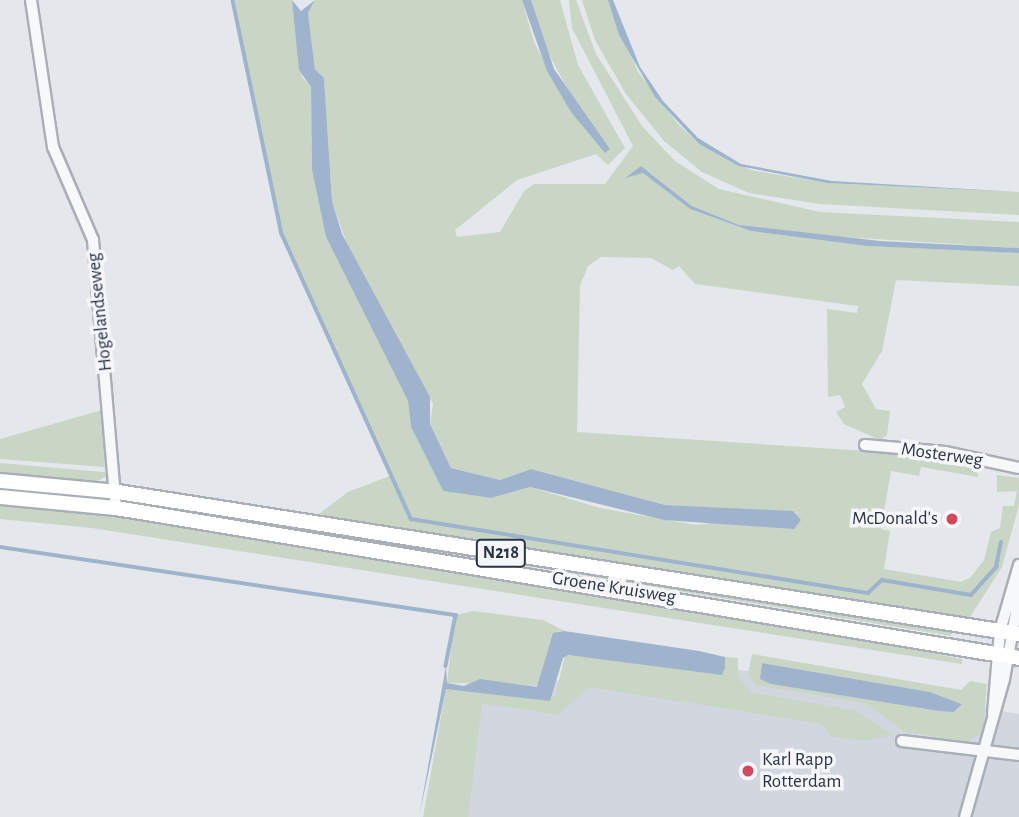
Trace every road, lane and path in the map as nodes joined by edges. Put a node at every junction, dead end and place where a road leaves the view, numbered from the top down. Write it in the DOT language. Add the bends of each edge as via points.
graph roads {
  1 [pos="31,0"];
  2 [pos="865,445"];
  3 [pos="1019,468"];
  4 [pos="0,481"];
  5 [pos="118,492"];
  6 [pos="0,497"];
  7 [pos="116,508"];
  8 [pos="1019,565"];
  9 [pos="1011,632"];
  10 [pos="1008,656"];
  11 [pos="902,741"];
  12 [pos="985,749"];
  13 [pos="1019,755"];
  14 [pos="965,817"];
  1 -- 5 [label="street, Hogelandseweg" via="53,147 93,240"];
  2 -- 3 [label="street, Mosterweg" via="945,452"];
  4 -- 5 [label="main road, Groene Kruisweg / N218"];
  5 -- 7 [label="street, Hogelandseweg"];
  5 -- 9 [label="main road, Groene Kruisweg / N218"];
  6 -- 7 [label="main road, Groene Kruisweg / N218"];
  7 -- 10 [label="main road, Groene Kruisweg / N218"];
  8 -- 9 [label="street"];
  9 -- 10 [label="street"];
  10 -- 12 [label="street"];
  11 -- 12 [label="street"];
  12 -- 13 [label="street"];
  12 -- 14 [label="street"];
}
